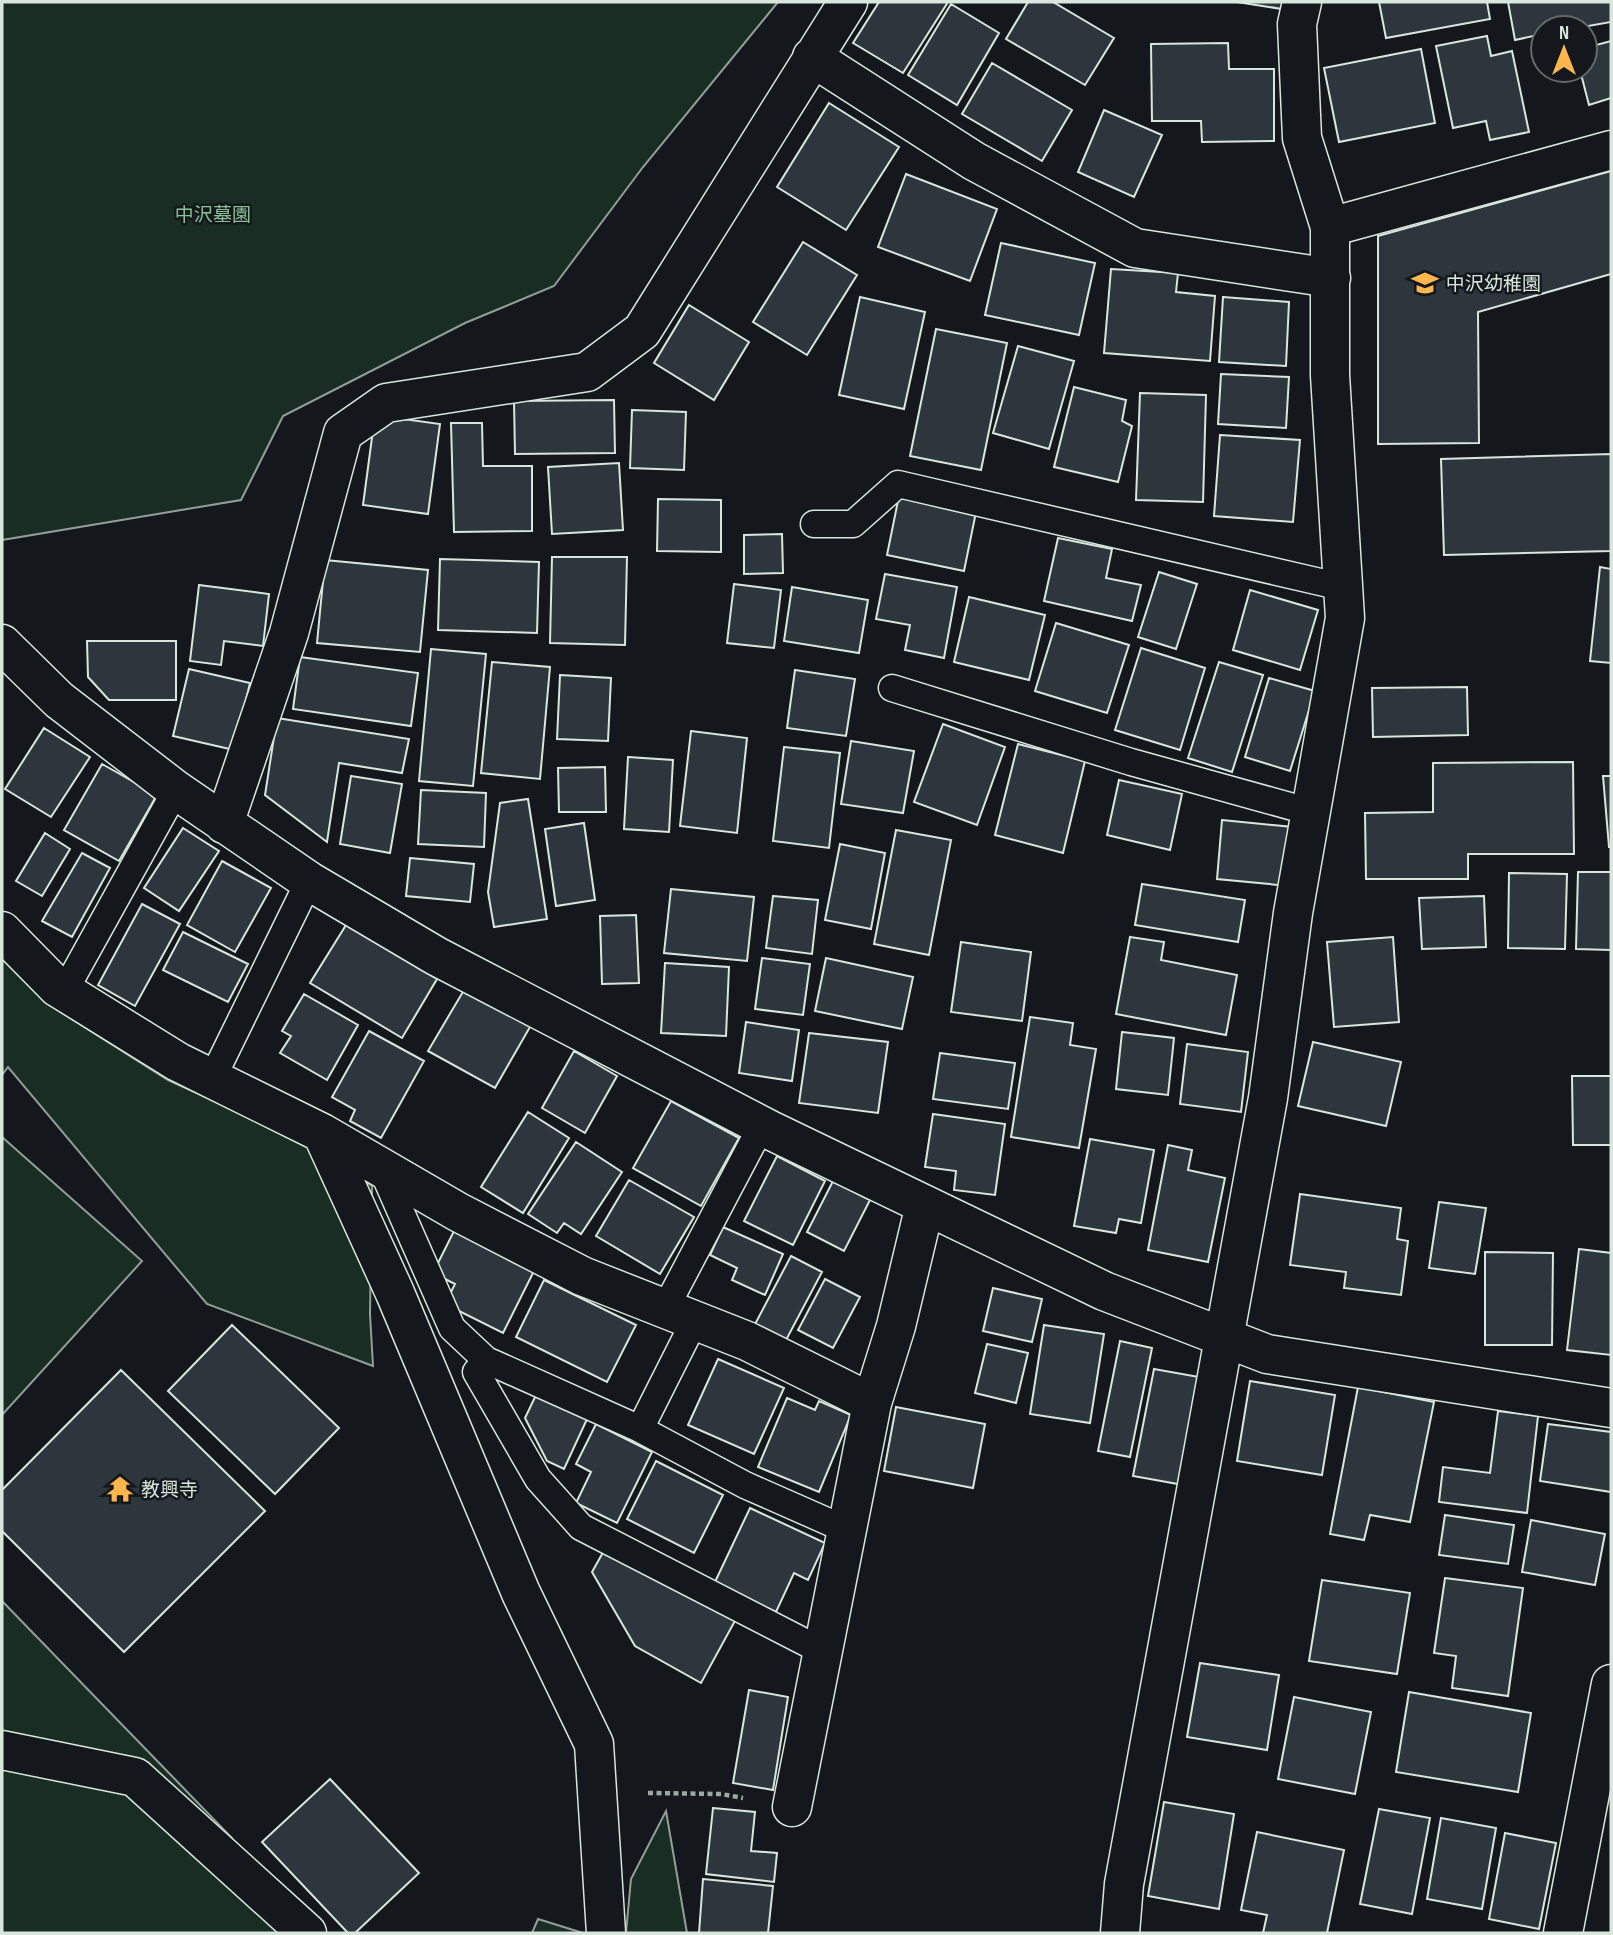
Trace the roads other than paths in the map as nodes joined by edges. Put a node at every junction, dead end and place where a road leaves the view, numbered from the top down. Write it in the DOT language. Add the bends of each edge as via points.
graph roads {
  1 [pos="848,2"];
  2 [pos="1302,2"];
  3 [pos="812,57"];
  4 [pos="1611,150"];
  5 [pos="1330,227"];
  6 [pos="1331,278"];
  7 [pos="814,524"];
  8 [pos="1342,587"];
  9 [pos="2,644"];
  10 [pos="892,688"];
  11 [pos="176,790"];
  12 [pos="1311,811"];
  13 [pos="224,824"];
  14 [pos="309,881"];
  15 [pos="2,931"];
  16 [pos="64,992"];
  17 [pos="212,1079"];
  18 [pos="762,1125"];
  19 [pos="322,1133"];
  20 [pos="381,1167"];
  21 [pos="925,1205"];
  22 [pos="680,1314"];
  23 [pos="1223,1337"];
  24 [pos="486,1360"];
  25 [pos="872,1403"];
  26 [pos="1611,1408"];
  27 [pos="640,1429"];
  28 [pos="848,1530"];
  29 [pos="824,1652"];
  30 [pos="1611,1684"];
  31 [pos="2,1750"];
  32 [pos="792,1807"];
  33 [pos="307,1933"];
  34 [pos="606,1933"];
  35 [pos="1119,1933"];
  36 [pos="1563,1933"];
  1 -- 3 [label="street"];
  2 -- 5 [label="street" via="1297,24 1302,138"];
  3 -- 6 [label="street" via="974,161 1135,248"];
  3 -- 13 [label="street" via="642,331 587,372 386,403 342,433 289,633"];
  4 -- 5 [label="street"];
  5 -- 6 [label="street"];
  6 -- 8 [label="street" via="1330,376"];
  7 -- 8 [label="lane" via="853,524 898,484"];
  8 -- 12 [label="street" via="1345,618"];
  9 -- 11 [label="street" via="59,700"];
  10 -- 12 [label="lane" via="1131,762"];
  11 -- 13 [label="street"];
  11 -- 16 [label="lane"];
  12 -- 23 [label="street" via="1268,1098"];
  13 -- 14 [label="street"];
  14 -- 17 [label="lane"];
  14 -- 18 [label="street" via="436,956"];
  15 -- 16 [label="street"];
  16 -- 17 [label="street"];
  17 -- 19 [label="street"];
  18 -- 21 [label="street"];
  18 -- 22 [label="lane"];
  19 -- 20 [label="street"];
  19 -- 34 [label="street" via="521,1593 594,1744"];
  20 -- 22 [label="street" via="582,1276"];
  20 -- 24 [label="lane" via="452,1328"];
  21 -- 23 [label="street" via="1104,1292"];
  21 -- 25 [label="street"];
  22 -- 25 [label="street" via="747,1341"];
  22 -- 27 [label="lane"];
  23 -- 26 [label="street" via="1267,1354"];
  23 -- 35 [label="street"];
  24 -- 27 [label="lane"];
  24 -- 29 [label="lane" via="477,1372 517,1444 538,1479 581,1527"];
  25 -- 28 [label="street"];
  27 -- 28 [label="lane" via="745,1485"];
  28 -- 29 [label="street"];
  29 -- 32 [label="street"];
  30 -- 36 [label="street"];
  31 -- 33 [label="street" via="135,1777"];
}
